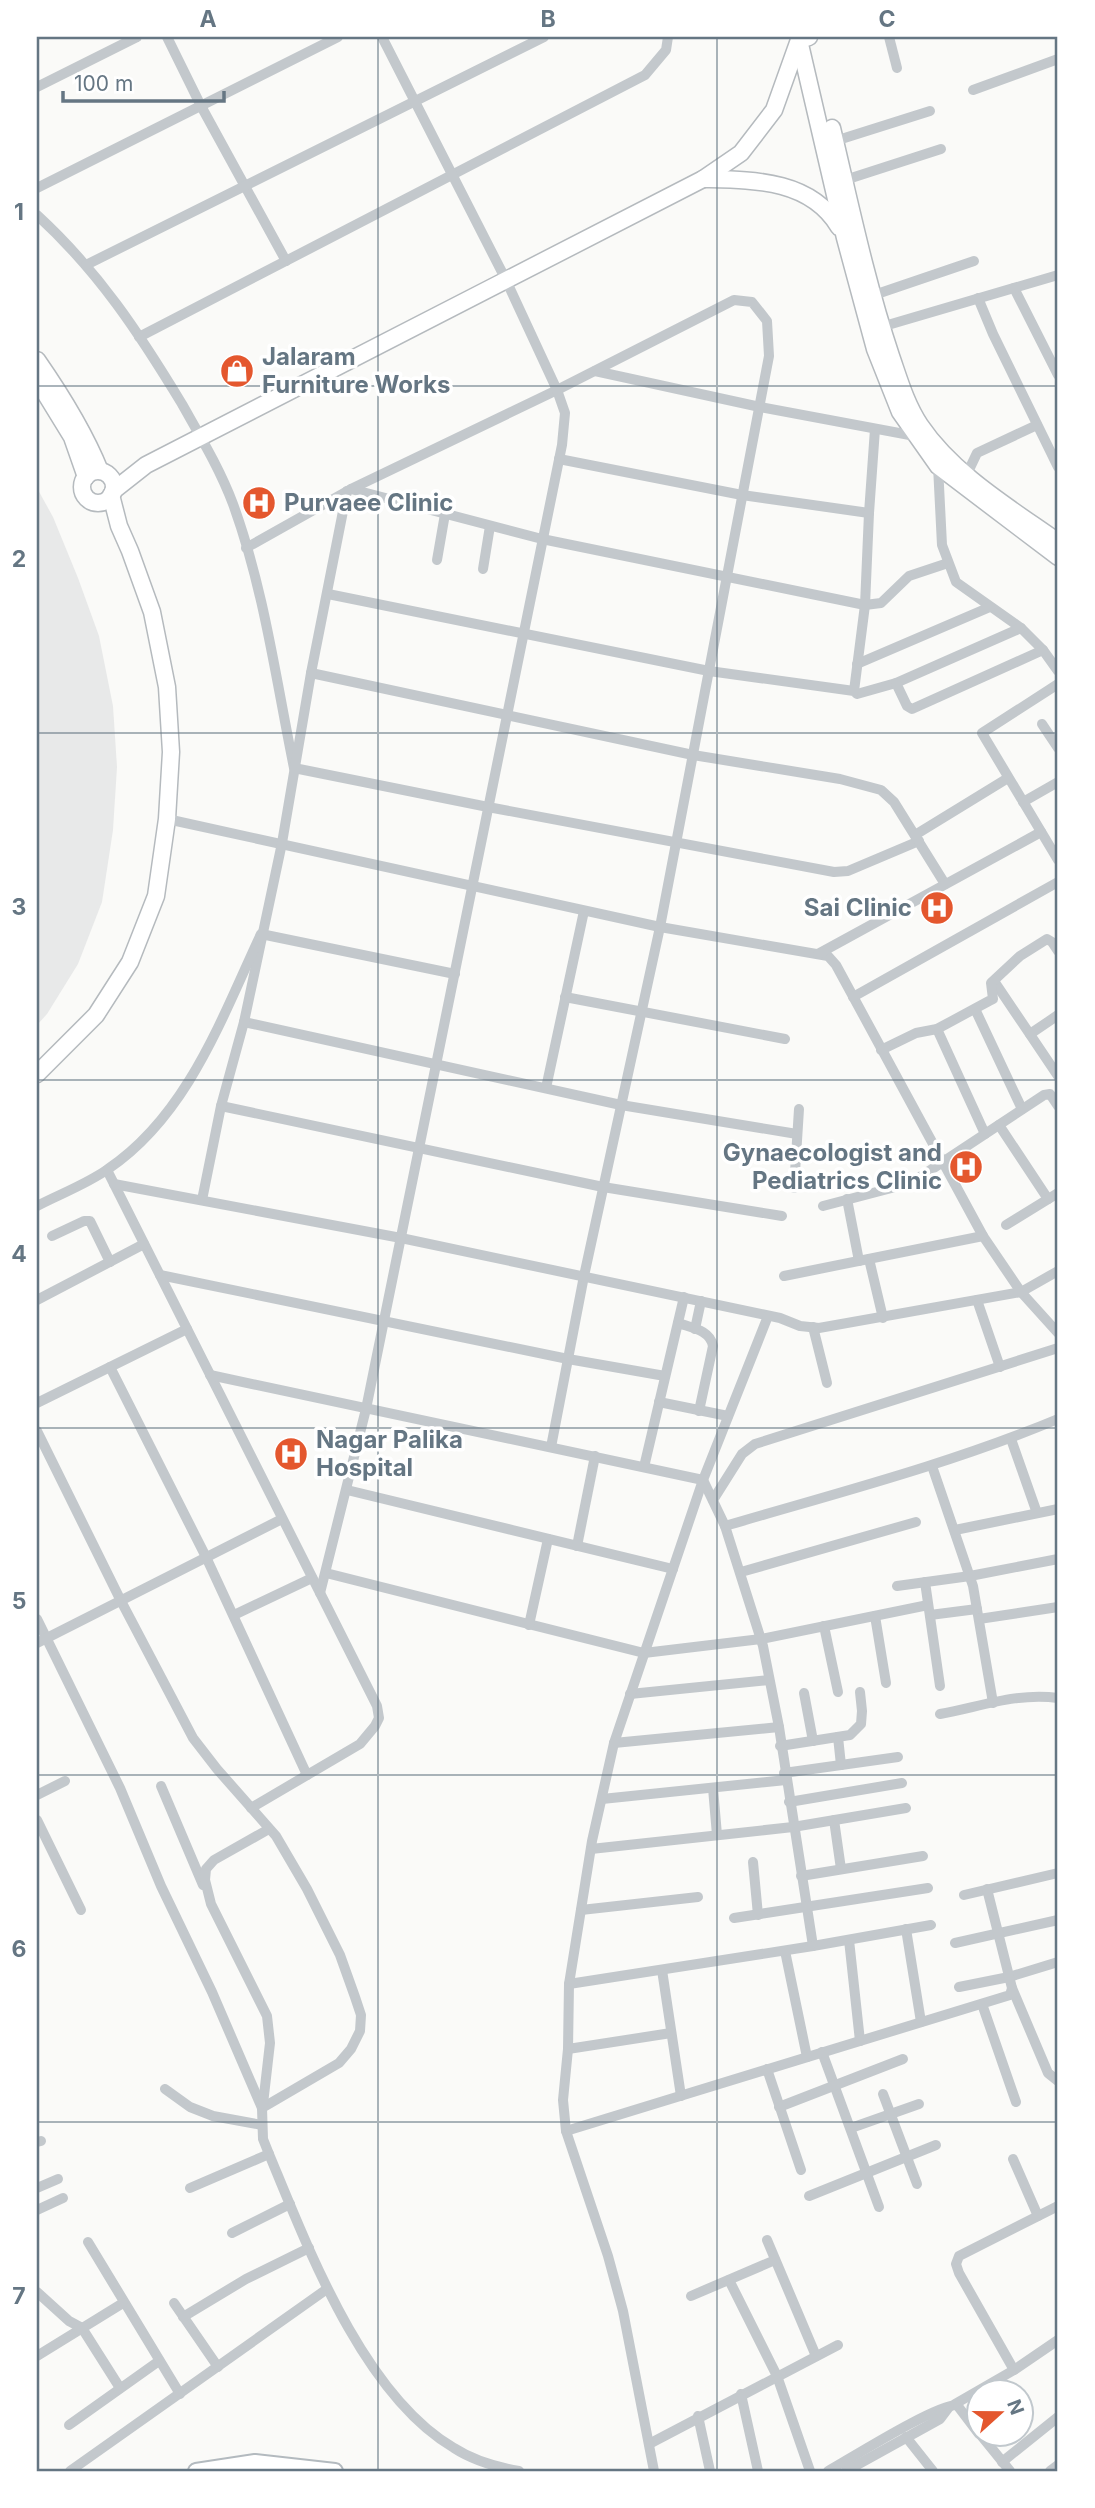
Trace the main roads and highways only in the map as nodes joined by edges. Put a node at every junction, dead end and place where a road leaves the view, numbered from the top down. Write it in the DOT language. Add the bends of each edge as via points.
graph roads {
  1 [pos="804,38"];
  2 [pos="703,179"];
  3 [pos="851,236"];
  4 [pos="876,329"];
  5 [pos="37,360"];
  6 [pos="37,380"];
  7 [pos="146,465"];
  8 [pos="97,474"];
  9 [pos="112,493"];
  10 [pos="96,503"];
  11 [pos="119,526"];
  12 [pos="1058,542"];
  13 [pos="1058,558"];
  14 [pos="37,1074"];
  15 [pos="196,2471"];
  16 [pos="335,2471"];
  1 -- 2 [label="main road" via="774,110 741,153"];
  1 -- 3 [label="main road"];
  1 -- 3 [label="main road" via="845,180"];
  2 -- 3 [label="main road" via="791,188 814,198"];
  2 -- 7 [label="main road"];
  3 -- 4 [label="main road"];
  3 -- 4 [label="main road" via="874,295"];
  4 -- 12 [label="main road" via="920,425 951,461"];
  4 -- 13 [label="main road" via="874,349 900,412 938,466"];
  5 -- 8 [label="main road" via="83,434"];
  6 -- 8 [label="main road"];
  7 -- 8 [label="main road"];
  7 -- 9 [label="main road"];
  8 -- 9 [label="main road" via="113,482"];
  8 -- 10 [label="main road" via="83,483 83,492"];
  9 -- 10 [label="main road"];
  9 -- 11 [label="main road"];
  10 -- 11 [label="main road"];
  11 -- 14 [label="main road" via="152,612 167,687 171,752 156,895 130,962 96,1016"];
  15 -- 16 [label="main road" via="255,2462"];
}
